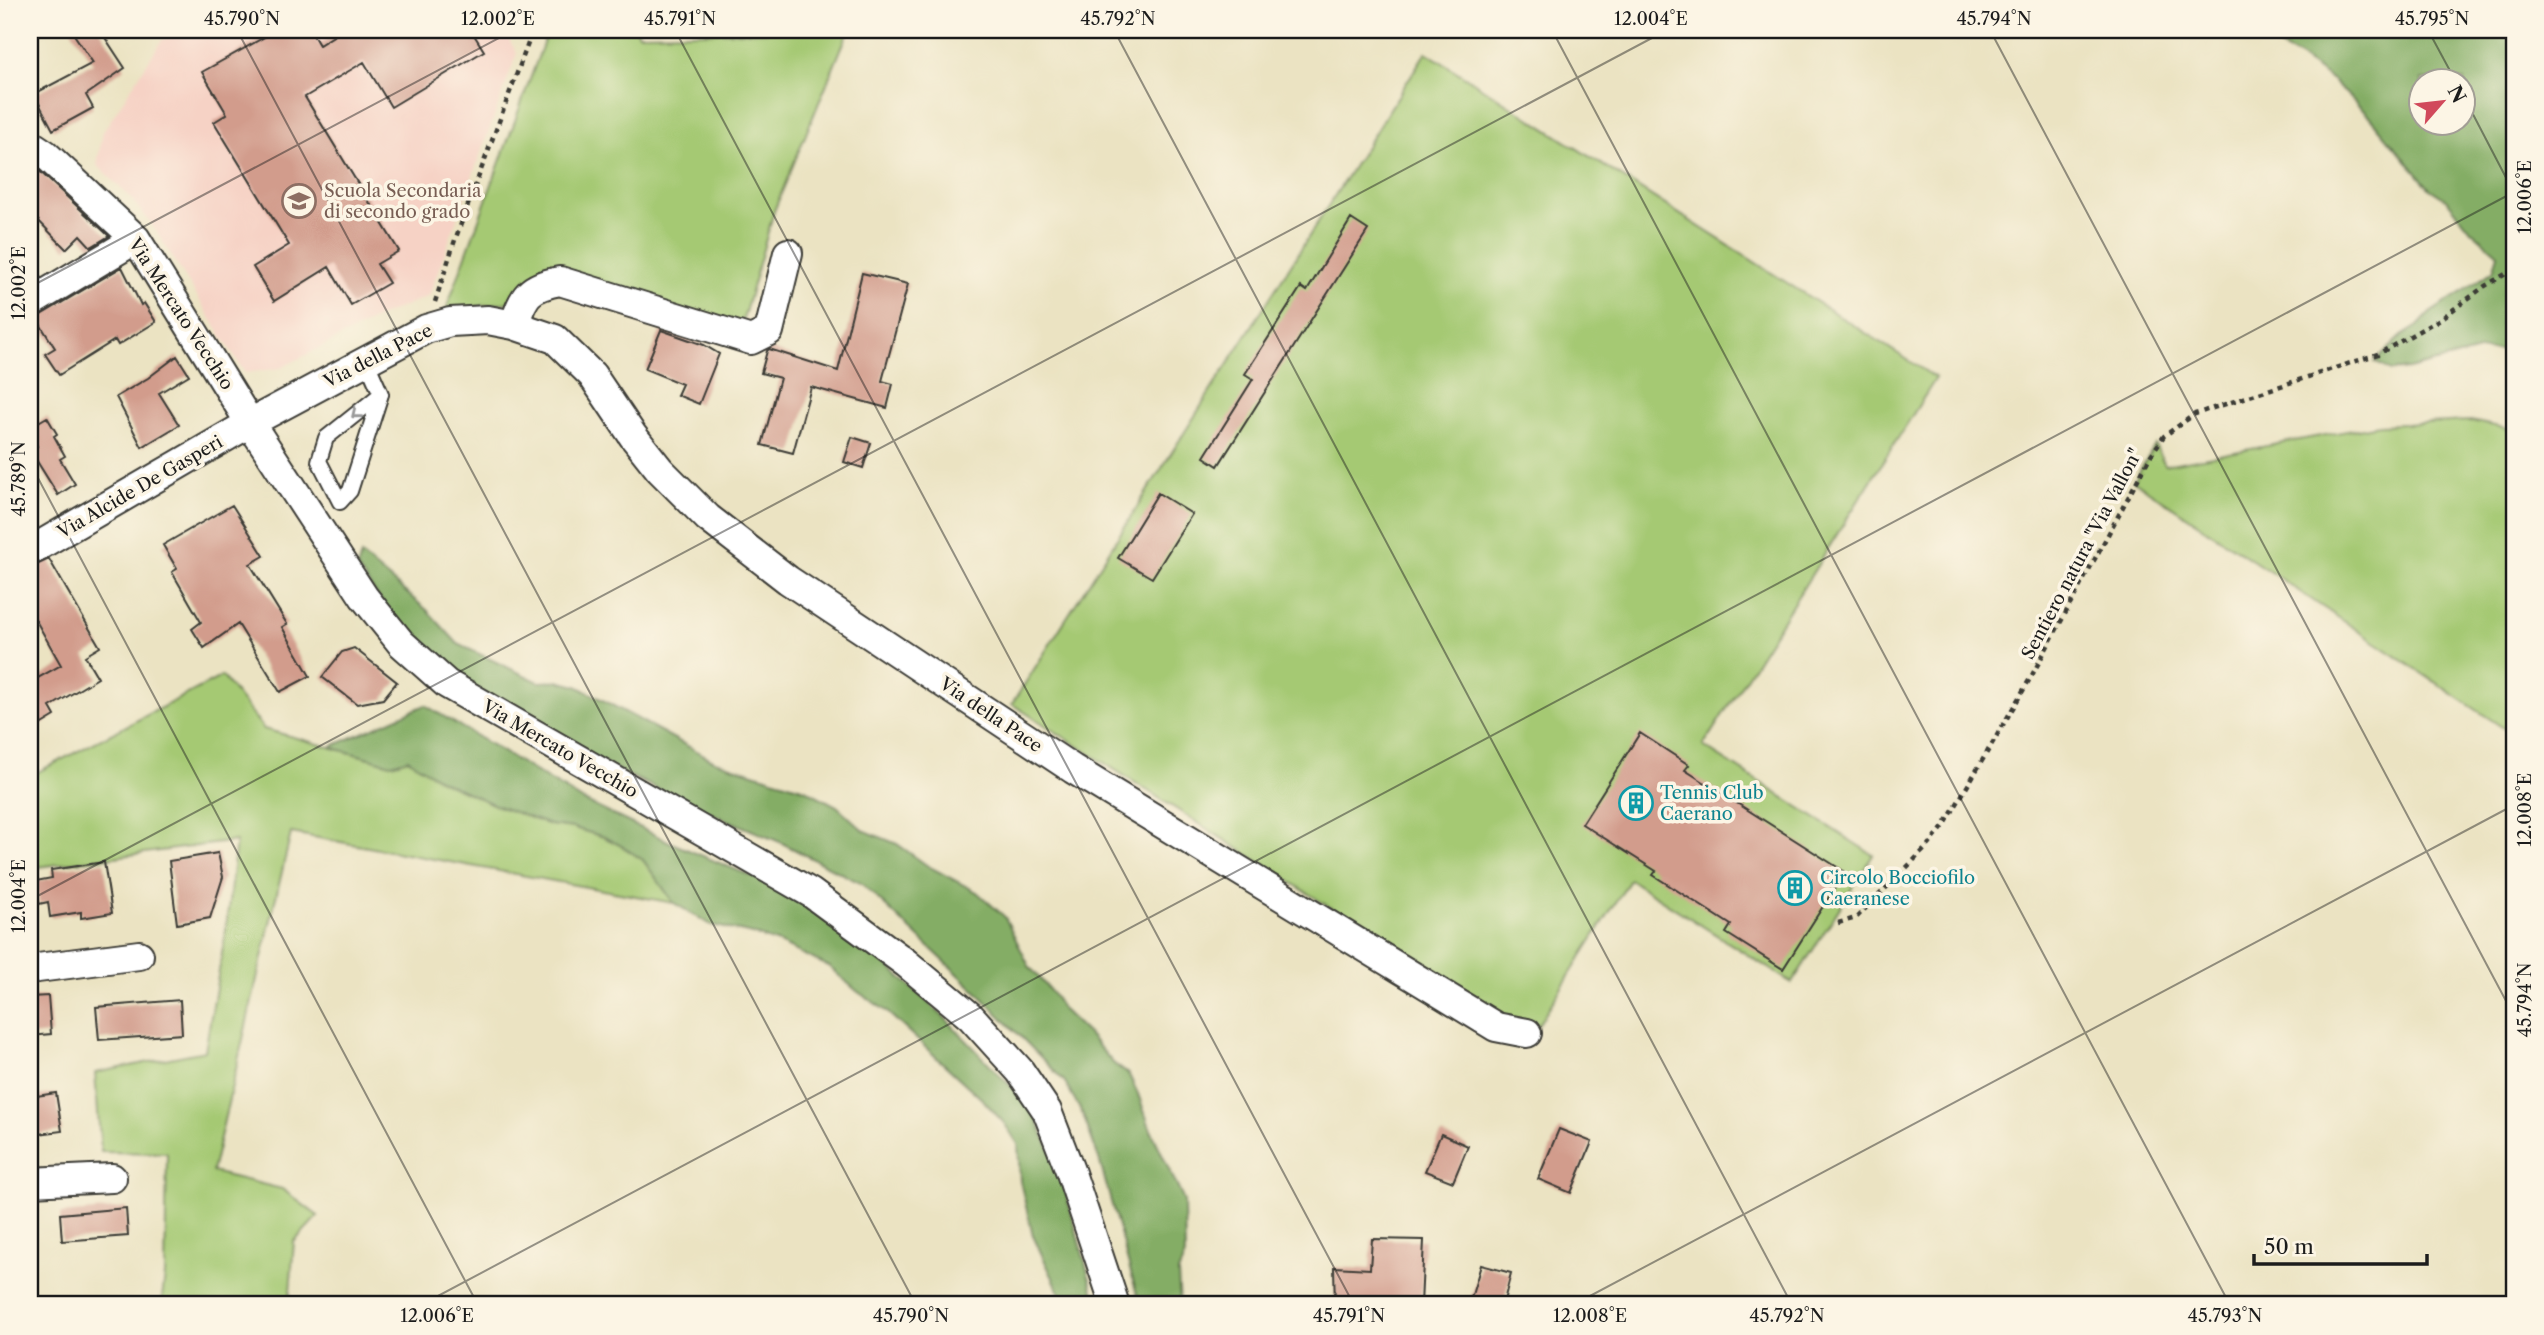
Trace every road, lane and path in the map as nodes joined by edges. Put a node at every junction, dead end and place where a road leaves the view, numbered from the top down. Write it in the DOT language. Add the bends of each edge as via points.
graph roads {
  1 [pos="533,30"];
  2 [pos="30,144"];
  3 [pos="136,239"];
  4 [pos="788,253"];
  5 [pos="2514,273"];
  6 [pos="30,303"];
  7 [pos="514,325"];
  8 [pos="426,329"];
  9 [pos="366,360"];
  10 [pos="381,394"];
  11 [pos="250,423"];
  12 [pos="30,551"];
  13 [pos="1838,923"];
  14 [pos="139,955"];
  15 [pos="30,969"];
  16 [pos="1527,1033"];
  17 [pos="112,1178"];
  18 [pos="30,1182"];
  19 [pos="1115,1305"];
  1 -- 8 [label="path"];
  2 -- 3 [label="street, Via Mercato Vecchio"];
  3 -- 6 [label="street"];
  3 -- 11 [label="street, Via Mercato Vecchio"];
  4 -- 7 [label="street" via="769,331 751,340 560,281 539,285 522,300"];
  5 -- 13 [label="path, Sentiero natura \"Via Vallon\"" via="2497,279 2442,318 2378,354 2195,414 2164,436 1944,826 1856,918"];
  7 -- 8 [label="street, Via della Pace" via="488,320"];
  7 -- 16 [label="street, Via della Pace" via="555,339 592,375 660,470 708,519 788,580 1073,769 1496,1027"];
  8 -- 9 [label="street, Via della Pace"];
  9 -- 10 [label="lane"];
  9 -- 11 [label="street, Via della Pace"];
  10 -- 10 [label="lane, one-way" via="326,438 319,461 340,502 349,491"];
  11 -- 12 [label="street, Via Alcide De Gasperi"];
  11 -- 19 [label="street, Via Mercato Vecchio" via="364,597 401,643 447,684 811,893 971,1017 1020,1071 1047,1111"];
  14 -- 15 [label="street"];
  17 -- 18 [label="street"];
}
